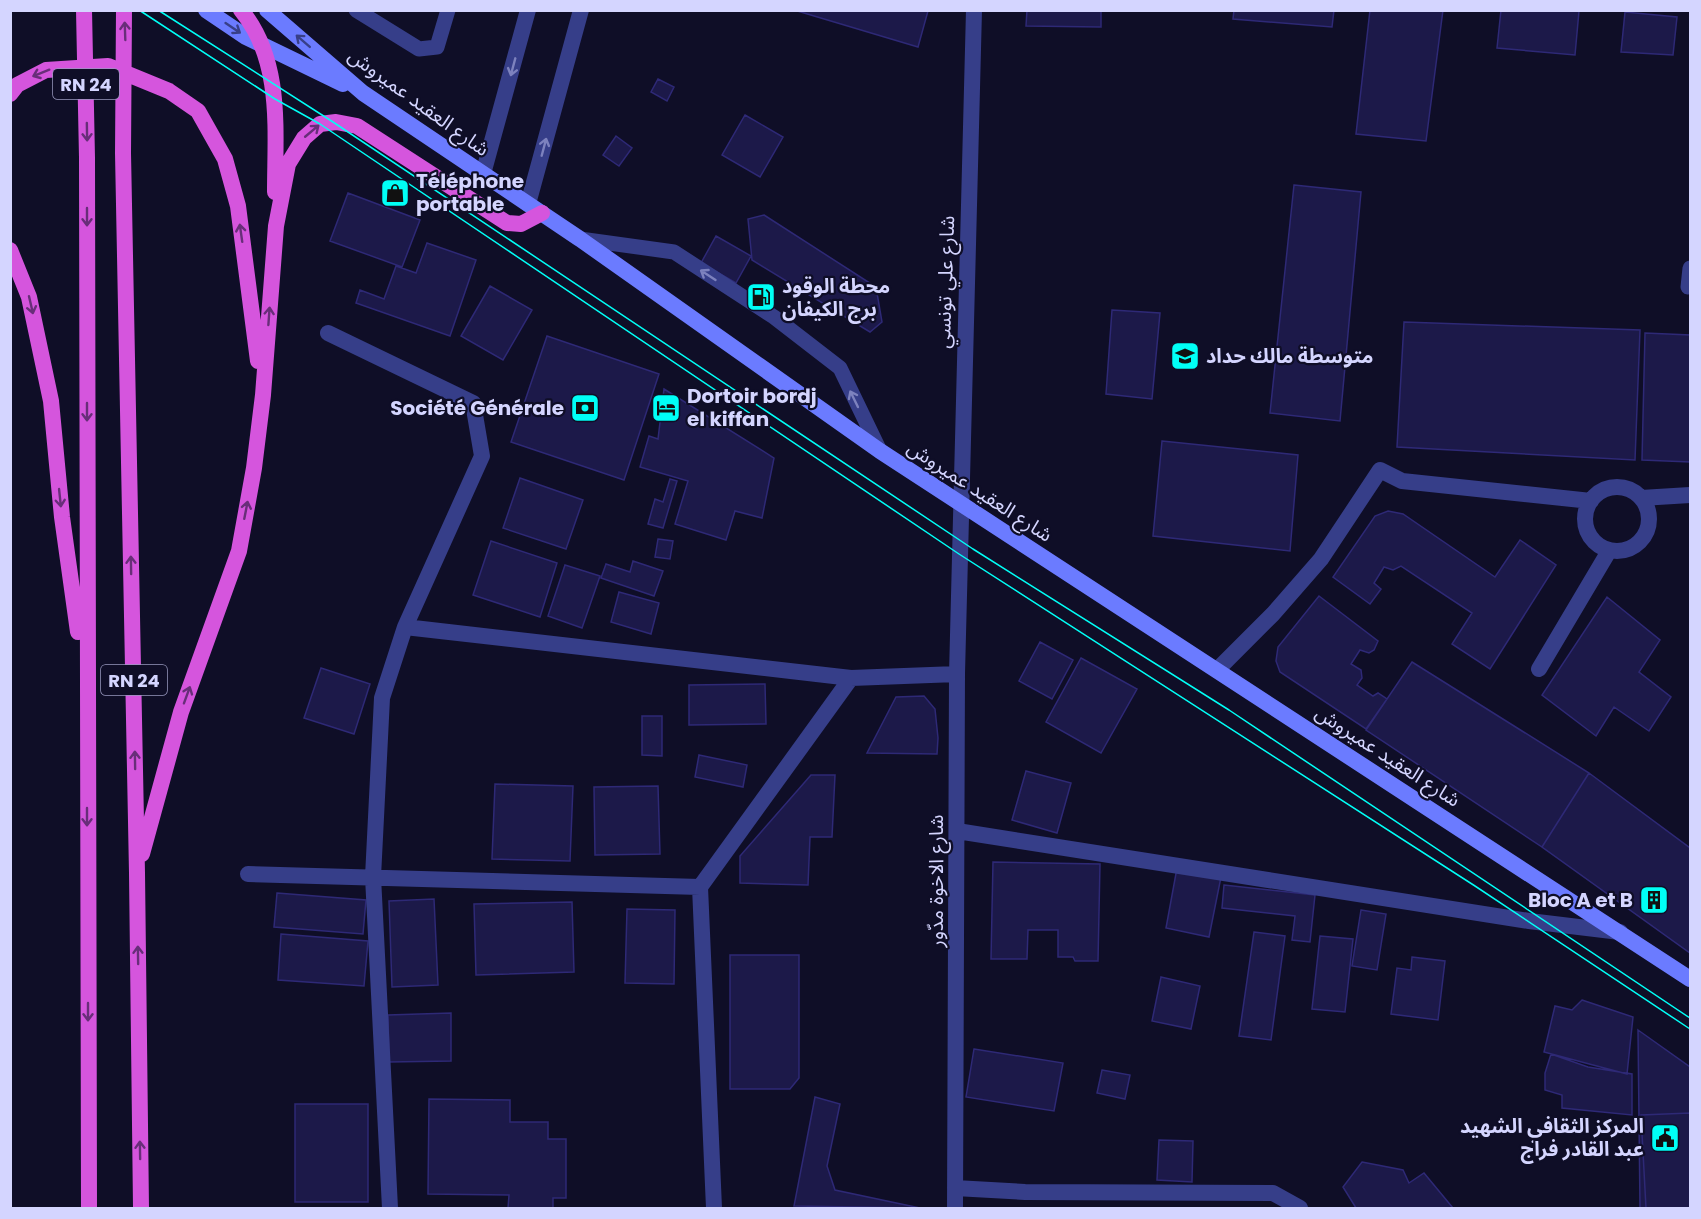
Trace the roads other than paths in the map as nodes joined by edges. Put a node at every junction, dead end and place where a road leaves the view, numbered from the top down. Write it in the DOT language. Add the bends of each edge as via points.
graph roads {
  1 [pos="84,10"];
  2 [pos="124,10"];
  3 [pos="206,10"];
  4 [pos="242,10"];
  5 [pos="267,10"];
  6 [pos="356,10"];
  7 [pos="448,10"];
  8 [pos="528,10"];
  9 [pos="581,10"];
  10 [pos="974,10"];
  11 [pos="261,44"];
  12 [pos="363,93"];
  13 [pos="10,94"];
  14 [pos="483,174"];
  15 [pos="535,208"];
  16 [pos="276,226"];
  17 [pos="580,239"];
  18 [pos="10,250"];
  19 [pos="1690,268"];
  20 [pos="1688,287"];
  21 [pos="328,333"];
  22 [pos="263,395"];
  23 [pos="880,451"];
  24 [pos="1690,495"];
  25 [pos="1641,498"];
  26 [pos="1591,501"];
  27 [pos="960,503"];
  28 [pos="1608,551"];
  29 [pos="959,554"];
  30 [pos="405,627"];
  31 [pos="1539,669"];
  32 [pos="1217,670"];
  33 [pos="957,675"];
  34 [pos="850,678"];
  35 [pos="87,694"];
  36 [pos="957,831"];
  37 [pos="137,873"];
  38 [pos="248,874"];
  39 [pos="373,877"];
  40 [pos="700,887"];
  41 [pos="1620,932"];
  42 [pos="1690,979"];
  43 [pos="955,1188"];
  44 [pos="88,1209"];
  45 [pos="141,1209"];
  46 [pos="390,1209"];
  47 [pos="714,1209"];
  48 [pos="955,1209"];
  49 [pos="1300,1209"];
  1 -- 35 [label="highway, RN 24, one-way"];
  37 -- 2 [label="highway, RN 24, one-way" via="123,153"];
  3 -- 11 [label="main road, one-way"];
  4 -- 11 [label="highway" via="255,27"];
  12 -- 5 [label="main road, شارع العقيد عميروش, one-way"];
  6 -- 7 [label="lane" via="419,49 437,46"];
  8 -- 14 [label="street, one-way"];
  15 -- 9 [label="street, one-way"];
  10 -- 27 [label="street, شارع علي تونسي"];
  11 -- 12 [label="main road"];
  11 -- 16 [label="highway" via="275,99"];
  12 -- 14 [label="main road, شارع العقيد عميروش"];
  22 -- 13 [label="highway, one-way" via="238,206 225,159 198,111 169,91 108,66 46,70 17,85"];
  14 -- 15 [label="main road, شارع العقيد عميروش"];
  16 -- 15 [label="highway, one-way" via="294,151 320,124 336,122 357,126 507,223 521,224"];
  15 -- 17 [label="main road, شارع العقيد عميروش"];
  22 -- 16 [label="highway, one-way"];
  17 -- 23 [label="main road, شارع العقيد عميروش"];
  23 -- 17 [label="lane, one-way" via="840,368 774,317 674,252"];
  18 -- 35 [label="highway, one-way" via="29,297 51,401 62,517"];
  19 -- 20 [label="lane"];
  21 -- 30 [label="street" via="473,403 482,456"];
  37 -- 22 [label="highway, one-way" via="182,712 239,551"];
  23 -- 27 [label="main road, شارع العقيد عميروش"];
  24 -- 25 [label="street"];
  25 -- 26 [label="street" via="1616,487 1606,489"];
  25 -- 28 [label="street" via="1649,517 1644,536 1629,550"];
  26 -- 28 [label="street" via="1585,520 1587,530"];
  26 -- 32 [label="street" via="1402,481 1380,470 1321,559"];
  27 -- 29 [label="street, شارع علي تونسي"];
  27 -- 32 [label="main road, شارع العقيد عميروش"];
  28 -- 31 [label="street"];
  29 -- 33 [label="street, شارع الاخوة مدّور"];
  30 -- 34 [label="street"];
  30 -- 39 [label="street" via="382,698"];
  32 -- 41 [label="main road, شارع العقيد عميروش"];
  33 -- 34 [label="street"];
  33 -- 36 [label="street, شارع الاخوة مدّور"];
  34 -- 40 [label="street"];
  35 -- 44 [label="highway, RN 24, one-way"];
  36 -- 41 [label="street"];
  36 -- 43 [label="street, شارع الاخوة مدّور"];
  45 -- 37 [label="highway, RN 24, one-way"];
  38 -- 39 [label="street"];
  39 -- 40 [label="street"];
  39 -- 46 [label="street"];
  40 -- 47 [label="street"];
  41 -- 42 [label="main road, شارع العقيد عميروش"];
  43 -- 48 [label="street, شارع الاخوة مدّور"];
  43 -- 49 [label="street" via="1273,1193"];
}
